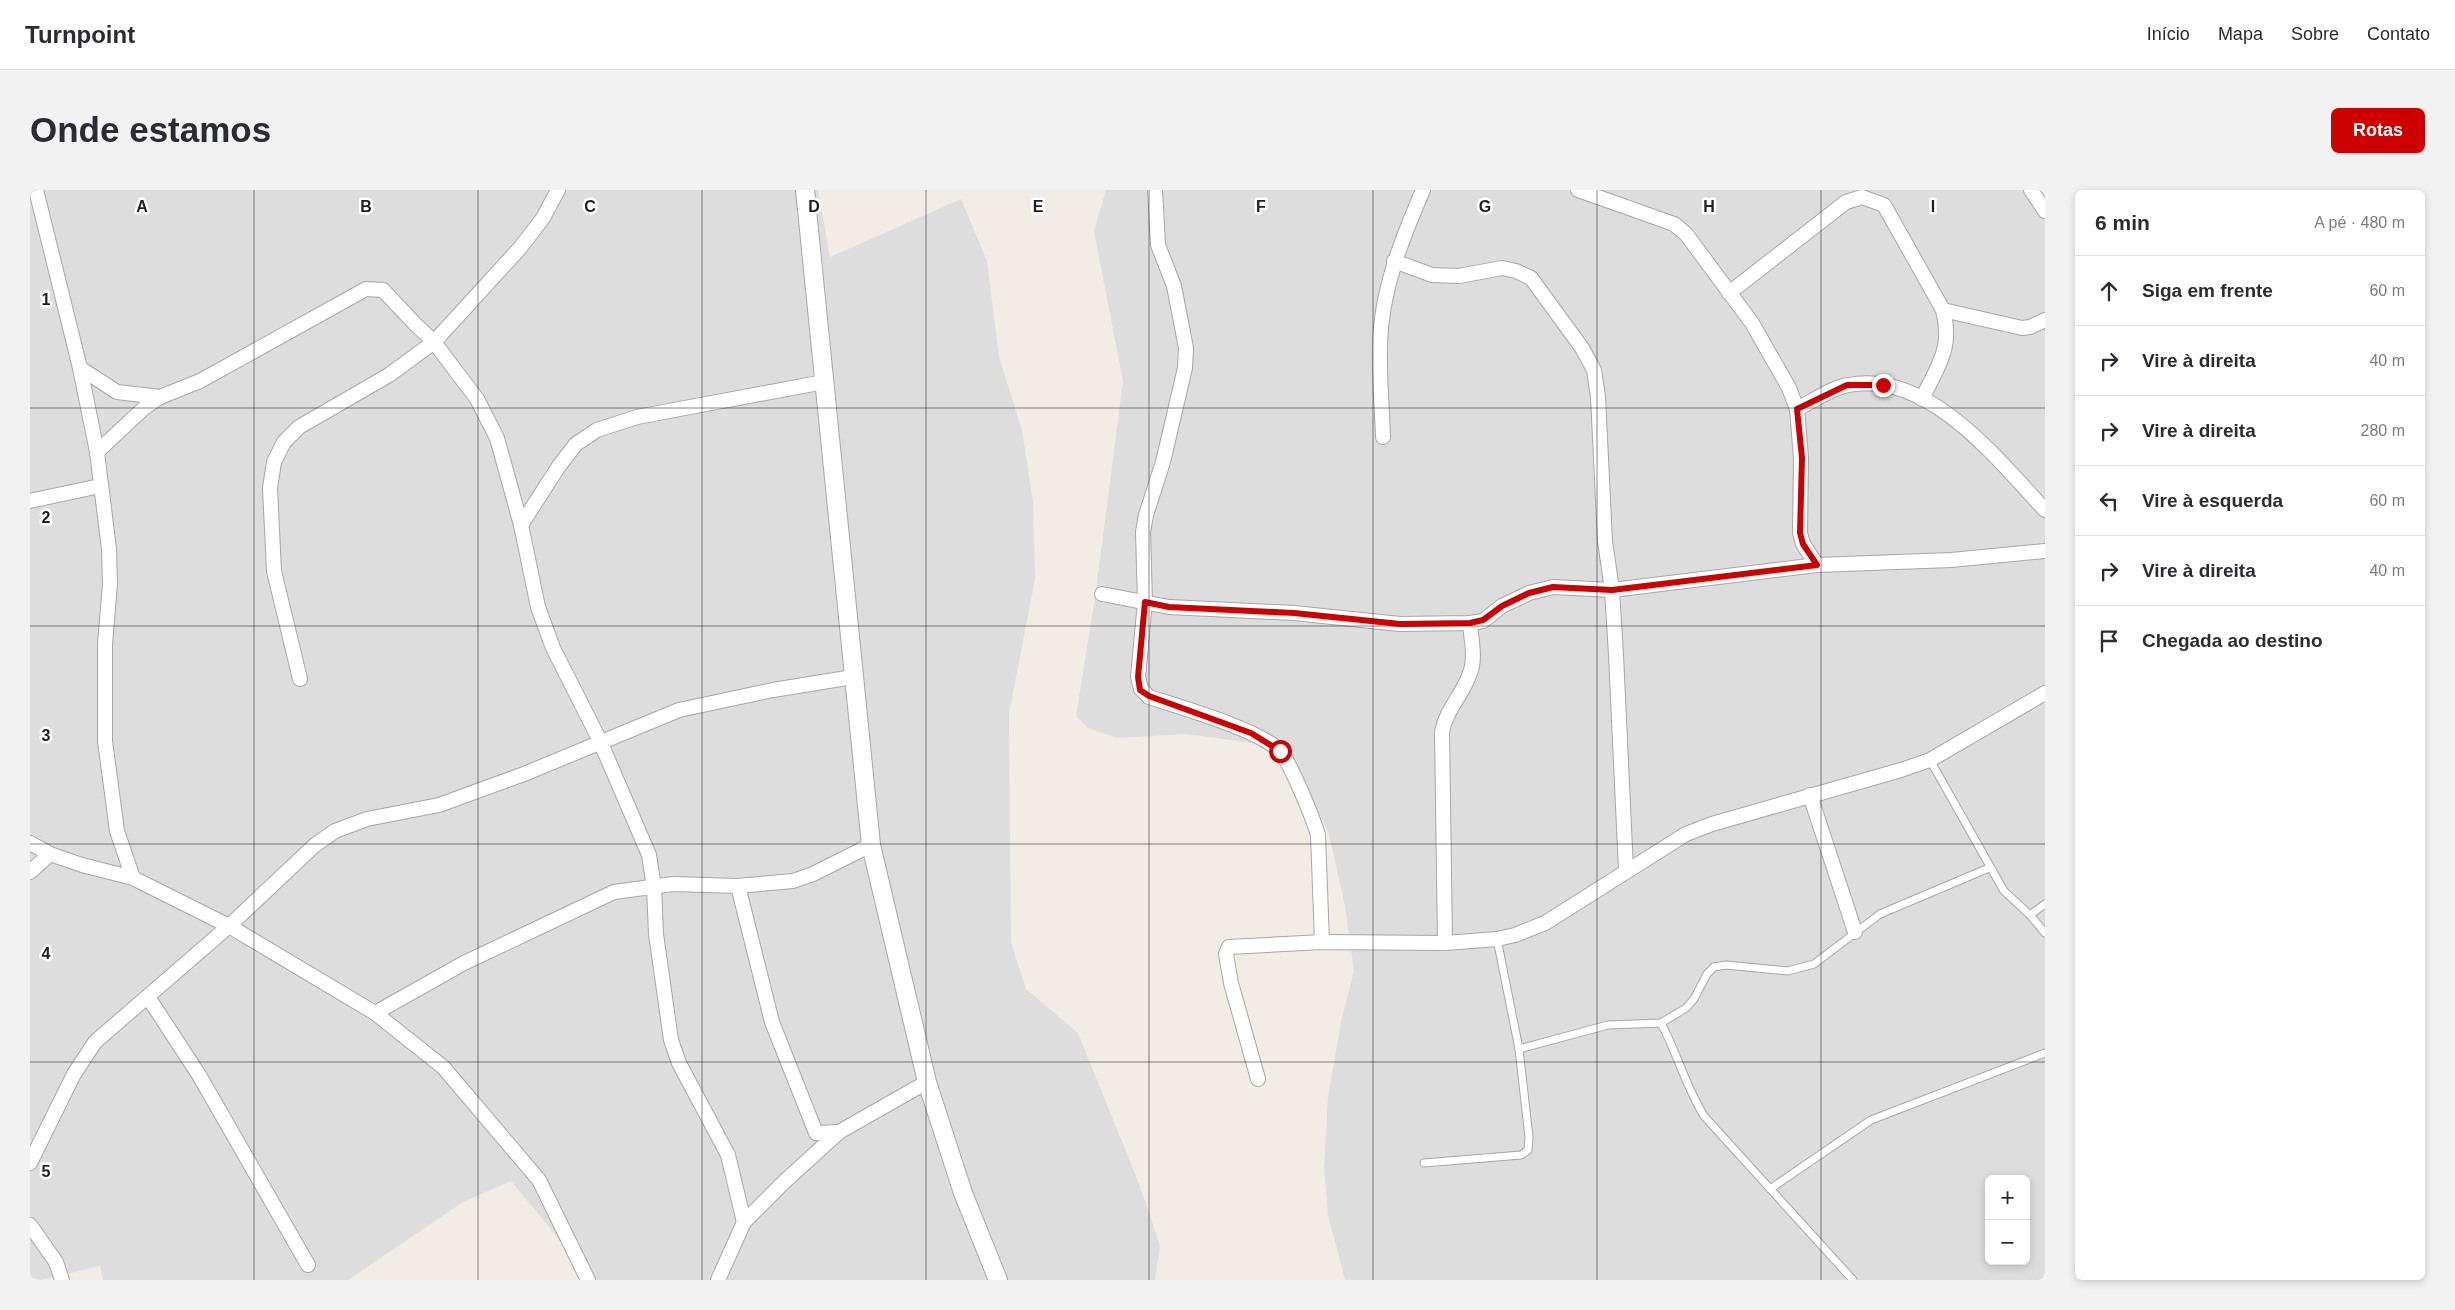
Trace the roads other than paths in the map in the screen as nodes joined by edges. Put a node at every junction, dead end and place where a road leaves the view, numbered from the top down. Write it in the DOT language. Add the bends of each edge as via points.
graph roads {
  1 [pos="36,190"];
  2 [pos="558,190"];
  3 [pos="805,190"];
  4 [pos="1155,190"];
  5 [pos="1423,190"];
  6 [pos="1578,190"];
  7 [pos="2031,190"];
  8 [pos="2045,211"];
  9 [pos="1394,262"];
  10 [pos="1730,293"];
  11 [pos="1943,310"];
  12 [pos="2045,320"];
  13 [pos="434,342"];
  14 [pos="80,368"];
  15 [pos="824,382"];
  16 [pos="160,397"];
  17 [pos="1922,399"];
  18 [pos="1797,409"];
  19 [pos="1383,437"];
  20 [pos="97,452"];
  21 [pos="100,486"];
  22 [pos="30,501"];
  23 [pos="2045,510"];
  24 [pos="522,525"];
  25 [pos="2045,551"];
  26 [pos="1817,565"];
  27 [pos="1612,590"];
  28 [pos="1102,594"];
  29 [pos="1145,602"];
  30 [pos="1470,623"];
  31 [pos="853,678"];
  32 [pos="300,679"];
  33 [pos="2045,693"];
  34 [pos="600,741"];
  35 [pos="1930,760"];
  36 [pos="1810,795"];
  37 [pos="30,843"];
  38 [pos="871,845"];
  39 [pos="50,854"];
  40 [pos="1989,868"];
  41 [pos="1626,870"];
  42 [pos="30,872"];
  43 [pos="133,878"];
  44 [pos="654,886"];
  45 [pos="738,886"];
  46 [pos="2045,904"];
  47 [pos="2030,915"];
  48 [pos="230,926"];
  49 [pos="1855,932"];
  50 [pos="2045,933"];
  51 [pos="1497,939"];
  52 [pos="1322,942"];
  53 [pos="1445,943"];
  54 [pos="148,997"];
  55 [pos="375,1012"];
  56 [pos="1661,1023"];
  57 [pos="1519,1049"];
  58 [pos="2045,1053"];
  59 [pos="1258,1079"];
  60 [pos="927,1082"];
  61 [pos="839,1132"];
  62 [pos="30,1163"];
  63 [pos="1424,1163"];
  64 [pos="1770,1189"];
  65 [pos="744,1222"];
  66 [pos="30,1225"];
  67 [pos="308,1265"];
  68 [pos="62,1280"];
  69 [pos="588,1280"];
  70 [pos="718,1280"];
  71 [pos="998,1280"];
  72 [pos="1853,1280"];
  1 -- 14 [label="street"];
  2 -- 13 [label="street" via="543,218 520,248"];
  3 -- 15 [label="street"];
  4 -- 29 [label="street" via="1158,245 1174,286 1186,348 1186,368 1143,532"];
  5 -- 9 [label="street"];
  6 -- 10 [label="street" via="1674,224 1686,234"];
  7 -- 8 [label="street"];
  9 -- 19 [label="street" via="1380,343"];
  9 -- 27 [label="street" via="1432,275 1459,276 1502,268 1516,270 1531,278 1582,348 1594,370 1598,398 1605,541"];
  10 -- 11 [label="street" via="1846,202 1862,197 1884,205"];
  10 -- 18 [label="street" via="1752,323 1789,388"];
  11 -- 12 [label="street" via="2022,328"];
  11 -- 17 [label="street" via="1948,340"];
  13 -- 16 [label="street" via="384,290 366,289 200,381"];
  13 -- 24 [label="street" via="477,399 497,438"];
  13 -- 32 [label="street" via="389,375 300,427 284,442 274,462 270,488 274,571"];
  14 -- 16 [label="street" via="117,392"];
  14 -- 20 [label="street"];
  15 -- 24 [label="street" via="637,416 597,430 576,444 558,466"];
  15 -- 31 [label="street"];
  16 -- 20 [label="street"];
  17 -- 18 [label="street" via="1883,385 1865,383 1847,385"];
  17 -- 23 [label="street" via="1953,416 1975,435"];
  18 -- 26 [label="street" via="1802,458 1800,533 1803,544"];
  20 -- 21 [label="street"];
  21 -- 22 [label="street"];
  21 -- 43 [label="street" via="109,548 110,584 104,740 117,831"];
  24 -- 34 [label="street" via="538,607 553,648"];
  25 -- 26 [label="street" via="1951,560"];
  26 -- 27 [label="street"];
  27 -- 30 [label="street" via="1553,587 1529,593 1483,620"];
  27 -- 41 [label="street"];
  28 -- 29 [label="street"];
  29 -- 30 [label="street" via="1169,607 1294,613 1400,624"];
  29 -- 52 [label="street" via="1138,677 1140,690 1251,733 1280,751 1288,766 1318,835"];
  30 -- 53 [label="street" via="1473,664 1444,720 1442,732"];
  31 -- 34 [label="street" via="773,690 679,710"];
  31 -- 38 [label="street"];
  33 -- 35 [label="street"];
  34 -- 44 [label="street" via="649,855"];
  34 -- 48 [label="street" via="524,774 439,805 367,819 335,831 315,845"];
  35 -- 36 [label="street"];
  35 -- 40 [label="lane"];
  36 -- 41 [label="street" via="1686,834"];
  36 -- 49 [label="street"];
  37 -- 39 [label="street"];
  38 -- 45 [label="street" via="793,881"];
  38 -- 60 [label="street"];
  39 -- 42 [label="street"];
  39 -- 43 [label="street"];
  40 -- 47 [label="lane" via="2004,892"];
  40 -- 49 [label="lane" via="1880,914"];
  41 -- 51 [label="street" via="1545,923"];
  43 -- 48 [label="street"];
  44 -- 45 [label="street"];
  44 -- 55 [label="street" via="614,892 589,902 464,962"];
  44 -- 65 [label="street" via="656,934 671,1040 679,1063 728,1155"];
  45 -- 61 [label="street" via="772,1022 803,1104 816,1133"];
  46 -- 47 [label="lane"];
  47 -- 50 [label="lane"];
  48 -- 54 [label="street"];
  48 -- 55 [label="street"];
  49 -- 56 [label="lane" via="1814,964 1800,969 1714,967 1686,1008"];
  51 -- 53 [label="street"];
  51 -- 57 [label="lane"];
  52 -- 53 [label="street"];
  52 -- 59 [label="street" via="1229,946 1226,954 1231,983"];
  54 -- 62 [label="street" via="95,1042 74,1074"];
  54 -- 67 [label="street" via="198,1075"];
  55 -- 69 [label="street" via="443,1067 539,1180"];
  56 -- 57 [label="lane" via="1608,1025"];
  56 -- 64 [label="lane" via="1675,1049 1694,1101"];
  57 -- 63 [label="lane" via="1528,1150 1521,1155"];
  58 -- 64 [label="lane" via="1871,1120"];
  60 -- 61 [label="street"];
  60 -- 71 [label="street" via="964,1193"];
  61 -- 65 [label="street"];
  64 -- 72 [label="lane"];
  65 -- 70 [label="street"];
  66 -- 68 [label="street" via="56,1262"];
}
